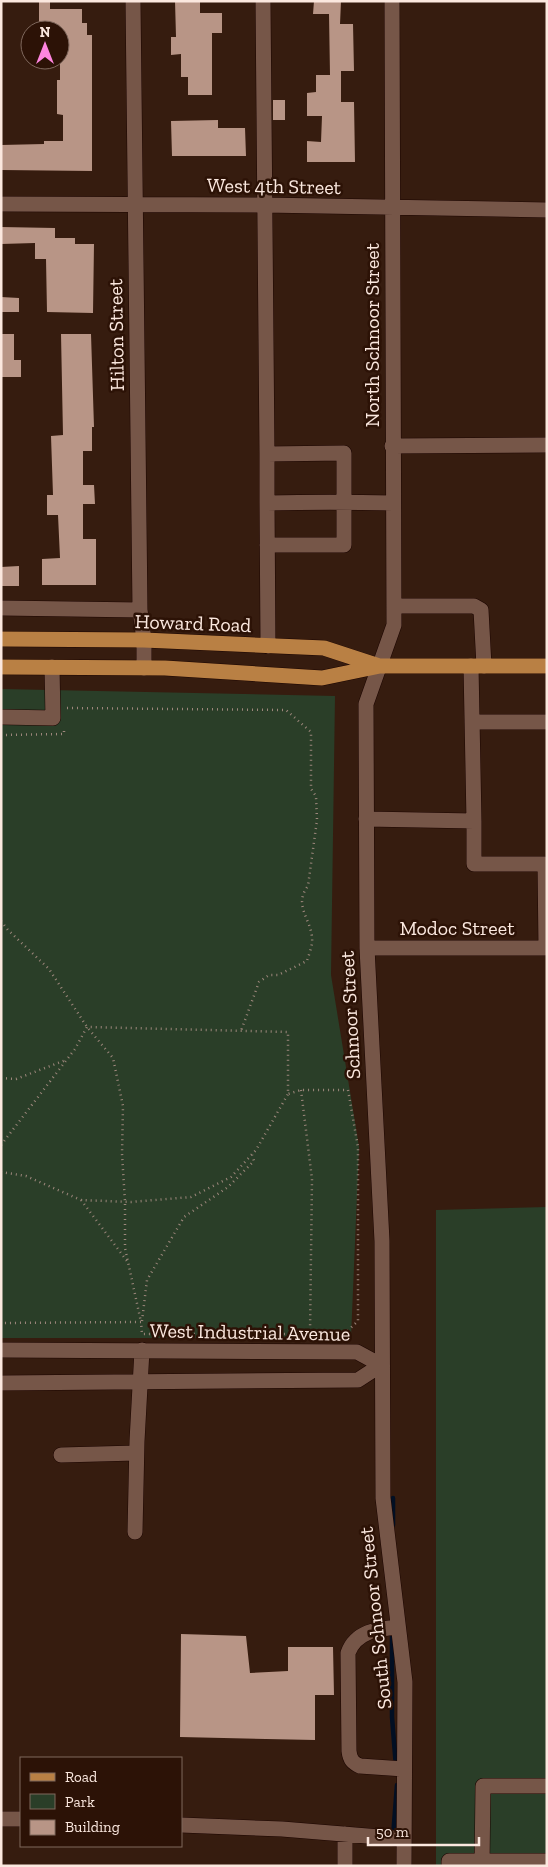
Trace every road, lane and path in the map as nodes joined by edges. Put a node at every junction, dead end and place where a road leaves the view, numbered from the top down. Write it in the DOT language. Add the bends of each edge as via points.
graph roads {
  1 [pos="133,1"];
  2 [pos="263,1"];
  3 [pos="392,1"];
  4 [pos="1,204"];
  5 [pos="134,205"];
  6 [pos="264,205"];
  7 [pos="392,207"];
  8 [pos="547,210"];
  9 [pos="547,445"];
  10 [pos="392,446"];
  11 [pos="267,454"];
  12 [pos="344,502"];
  13 [pos="267,503"];
  14 [pos="393,503"];
  15 [pos="267,545"];
  16 [pos="394,606"];
  17 [pos="1,608"];
  18 [pos="140,610"];
  19 [pos="1,639"];
  20 [pos="144,640"];
  21 [pos="268,646"];
  22 [pos="380,666"];
  23 [pos="478,666"];
  24 [pos="547,666"];
  25 [pos="1,667"];
  26 [pos="52,667"];
  27 [pos="144,668"];
  28 [pos="64,708"];
  29 [pos="1,717"];
  30 [pos="472,722"];
  31 [pos="547,722"];
  32 [pos="64,725"];
  33 [pos="1,735"];
  34 [pos="366,819"];
  35 [pos="474,821"];
  36 [pos="546,864"];
  37 [pos="1,921"];
  38 [pos="367,948"];
  39 [pos="546,948"];
  40 [pos="87,1027"];
  41 [pos="240,1032"];
  42 [pos="67,1060"];
  43 [pos="1,1078"];
  44 [pos="301,1090"];
  45 [pos="288,1094"];
  46 [pos="1,1145"];
  47 [pos="252,1155"];
  48 [pos="1,1172"];
  49 [pos="81,1200"];
  50 [pos="125,1202"];
  51 [pos="128,1262"];
  52 [pos="142,1322"];
  53 [pos="1,1323"];
  54 [pos="310,1334"];
  55 [pos="1,1350"];
  56 [pos="142,1350"];
  57 [pos="381,1366"];
  58 [pos="140,1382"];
  59 [pos="1,1383"];
  60 [pos="136,1453"];
  61 [pos="61,1454"];
  62 [pos="135,1532"];
  63 [pos="398,1626"];
  64 [pos="404,1768"];
  65 [pos="547,1786"];
  66 [pos="1,1819"];
  67 [pos="20,1819"];
  68 [pos="182,1825"];
  69 [pos="346,1834"];
  70 [pos="404,1838"];
  71 [pos="547,1861"];
  72 [pos="482,1863"];
  73 [pos="345,1866"];
  74 [pos="404,1866"];
  75 [pos="450,1866"];
  1 -- 5 [label="street, Hilton Street"];
  2 -- 6 [label="street"];
  3 -- 7 [label="street, North Schnoor Street"];
  4 -- 5 [label="street, West 4th Street"];
  5 -- 6 [label="street, West 4th Street"];
  5 -- 18 [label="street, Hilton Street"];
  6 -- 7 [label="street, West 4th Street"];
  6 -- 11 [label="street"];
  7 -- 8 [label="street, West 4th Street"];
  7 -- 10 [label="street, North Schnoor Street"];
  9 -- 10 [label="street"];
  10 -- 14 [label="street, North Schnoor Street"];
  11 -- 12 [label="street" via="344,453"];
  11 -- 13 [label="street"];
  12 -- 13 [label="street"];
  12 -- 14 [label="street"];
  12 -- 15 [label="street" via="344,545"];
  13 -- 15 [label="street"];
  14 -- 16 [label="street, North Schnoor Street"];
  15 -- 21 [label="street"];
  16 -- 22 [label="street, North Schnoor Street" via="394,625"];
  16 -- 23 [label="street" via="474,606 480,610"];
  17 -- 18 [label="street"];
  18 -- 20 [label="street, Hilton Street"];
  19 -- 20 [label="main road, Howard Road"];
  20 -- 21 [label="main road, Howard Road"];
  20 -- 27 [label="street, Hilton Street"];
  21 -- 22 [label="main road, Howard Road" via="324,648"];
  22 -- 23 [label="main road, Howard Road"];
  22 -- 27 [label="main road, Howard Road" via="322,678"];
  22 -- 34 [label="street, Schnoor Street" via="366,704"];
  23 -- 24 [label="main road, Howard Road"];
  23 -- 30 [label="street"];
  25 -- 26 [label="main road, Howard Road"];
  26 -- 27 [label="main road, Howard Road"];
  26 -- 29 [label="street" via="53,718"];
  28 -- 41 [label="path" via="286,710 311,732 311,789 316,796 317,820 308,886 302,893 302,901 313,938 307,961 259,982"];
  30 -- 31 [label="street"];
  30 -- 35 [label="street"];
  32 -- 33 [label="path" via="64,734"];
  34 -- 35 [label="street"];
  34 -- 38 [label="street, Schnoor Street"];
  35 -- 36 [label="street" via="474,864"];
  36 -- 39 [label="street"];
  37 -- 40 [label="path" via="50,969"];
  38 -- 39 [label="street, Modoc Street"];
  38 -- 57 [label="street, Schnoor Street" via="382,1241"];
  40 -- 41 [label="path"];
  40 -- 42 [label="path"];
  40 -- 50 [label="path" via="113,1058 122,1106"];
  41 -- 45 [label="path" via="288,1032"];
  42 -- 43 [label="path" via="16,1079"];
  42 -- 46 [label="path"];
  44 -- 45 [label="path"];
  44 -- 54 [label="path" via="312,1178"];
  44 -- 54 [label="path" via="348,1090 358,1147 358,1321 344,1334"];
  45 -- 47 [label="path"];
  47 -- 50 [label="path" via="231,1177 191,1197"];
  47 -- 52 [label="path" via="254,1161 228,1187 184,1217 147,1280"];
  48 -- 49 [label="path" via="26,1176"];
  49 -- 50 [label="path"];
  49 -- 51 [label="path"];
  50 -- 51 [label="path"];
  51 -- 52 [label="path"];
  52 -- 53 [label="path"];
  52 -- 54 [label="path" via="142,1334"];
  55 -- 56 [label="street, West Industrial Avenue"];
  56 -- 57 [label="street, West Industrial Avenue" via="357,1352"];
  56 -- 58 [label="street"];
  57 -- 58 [label="street" via="358,1380"];
  57 -- 63 [label="street, South Schnoor Street" via="382,1498"];
  58 -- 59 [label="street"];
  58 -- 60 [label="street"];
  60 -- 61 [label="street"];
  60 -- 62 [label="street"];
  63 -- 64 [label="street, South Schnoor Street" via="405,1682"];
  63 -- 64 [label="street" via="371,1630 353,1643 348,1653 349,1751 350,1758 360,1766"];
  64 -- 70 [label="street, South Schnoor Street"];
  65 -- 72 [label="street" via="483,1786"];
  66 -- 67 [label="street"];
  68 -- 69 [label="street"];
  69 -- 70 [label="street"];
  69 -- 73 [label="street"];
  70 -- 74 [label="street, South Schnoor Street"];
  71 -- 72 [label="street"];
  72 -- 75 [label="street" via="450,1861"];
}
